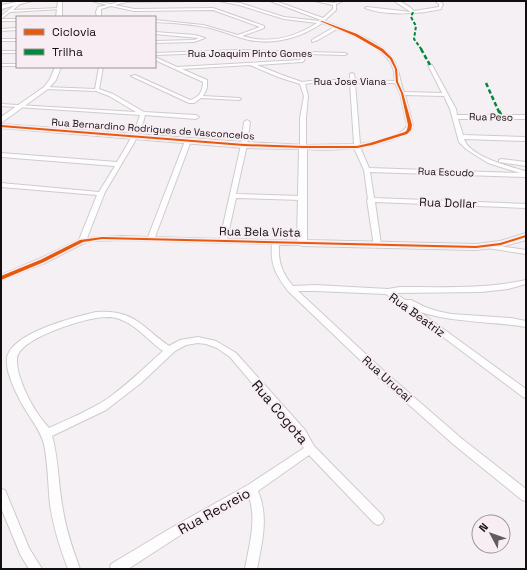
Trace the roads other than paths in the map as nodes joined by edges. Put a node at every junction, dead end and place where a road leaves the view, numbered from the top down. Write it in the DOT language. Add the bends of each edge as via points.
graph roads {
  1 [pos="29,1"];
  2 [pos="94,1"];
  3 [pos="187,1"];
  4 [pos="221,1"];
  5 [pos="272,1"];
  6 [pos="278,1"];
  7 [pos="317,1"];
  8 [pos="341,1"];
  9 [pos="396,1"];
  10 [pos="437,1"];
  11 [pos="16,3"];
  12 [pos="61,4"];
  13 [pos="110,4"];
  14 [pos="334,4"];
  15 [pos="287,5"];
  16 [pos="1,7"];
  17 [pos="367,8"];
  18 [pos="189,9"];
  19 [pos="9,11"];
  20 [pos="413,12"];
  21 [pos="330,14"];
  22 [pos="59,16"];
  23 [pos="99,16"];
  24 [pos="1,19"];
  25 [pos="16,20"];
  26 [pos="156,21"];
  27 [pos="321,21"];
  28 [pos="182,23"];
  29 [pos="338,27"];
  30 [pos="16,29"];
  31 [pos="1,30"];
  32 [pos="156,33"];
  33 [pos="238,36"];
  34 [pos="1,40"];
  35 [pos="16,40"];
  36 [pos="313,41"];
  37 [pos="156,42"];
  38 [pos="324,45"];
  39 [pos="1,52"];
  40 [pos="16,52"];
  41 [pos="304,53"];
  42 [pos="324,53"];
  43 [pos="156,54"];
  44 [pos="344,54"];
  45 [pos="156,58"];
  46 [pos="251,64"];
  47 [pos="1,65"];
  48 [pos="16,65"];
  49 [pos="430,65"];
  50 [pos="58,68"];
  51 [pos="101,68"];
  52 [pos="175,68"];
  53 [pos="352,74"];
  54 [pos="134,76"];
  55 [pos="353,81"];
  56 [pos="302,82"];
  57 [pos="397,82"];
  58 [pos="46,88"];
  59 [pos="97,90"];
  60 [pos="402,93"];
  61 [pos="445,95"];
  62 [pos="200,97"];
  63 [pos="239,99"];
  64 [pos="1,105"];
  65 [pos="20,106"];
  66 [pos="143,114"];
  67 [pos="196,117"];
  68 [pos="456,117"];
  69 [pos="526,117"];
  70 [pos="1,121"];
  71 [pos="247,122"];
  72 [pos="1,126"];
  73 [pos="134,137"];
  74 [pos="461,137"];
  75 [pos="526,139"];
  76 [pos="188,141"];
  77 [pos="244,146"];
  78 [pos="303,147"];
  79 [pos="357,147"];
  80 [pos="1,155"];
  81 [pos="478,155"];
  82 [pos="118,164"];
  83 [pos="526,164"];
  84 [pos="367,170"];
  85 [pos="526,174"];
  86 [pos="1,186"];
  87 [pos="102,194"];
  88 [pos="233,196"];
  89 [pos="302,198"];
  90 [pos="370,200"];
  91 [pos="526,206"];
  92 [pos="526,236"];
  93 [pos="151,239"];
  94 [pos="82,241"];
  95 [pos="223,241"];
  96 [pos="302,242"];
  97 [pos="276,243"];
  98 [pos="377,244"];
  99 [pos="488,246"];
  100 [pos="526,252"];
  101 [pos="1,278"];
  102 [pos="526,282"];
  103 [pos="291,288"];
  104 [pos="414,291"];
  105 [pos="388,292"];
  106 [pos="406,303"];
  107 [pos="526,324"];
  108 [pos="169,351"];
  109 [pos="526,394"];
  110 [pos="47,434"];
  111 [pos="310,449"];
  112 [pos="252,490"];
  113 [pos="1,494"];
  114 [pos="526,496"];
  115 [pos="378,519"];
  116 [pos="36,569"];
  117 [pos="74,569"];
  118 [pos="116,569"];
  119 [pos="250,569"];
  1 -- 11 [label="main road"];
  2 -- 13 [label="street"];
  3 -- 13 [label="street" via="126,1"];
  4 -- 27 [label="street" via="240,4 284,18"];
  5 -- 15 [label="street"];
  6 -- 15 [label="street"];
  7 -- 14 [label="street"];
  8 -- 14 [label="street"];
  9 -- 20 [label="street"];
  10 -- 20 [label="street" via="441,4 440,8"];
  11 -- 16 [label="main road"];
  11 -- 19 [label="street"];
  12 -- 19 [label="street"];
  12 -- 22 [label="street"];
  13 -- 18 [label="street" via="134,12"];
  13 -- 23 [label="street" via="99,8"];
  14 -- 21 [label="street" via="335,9"];
  15 -- 21 [label="street"];
  15 -- 27 [label="street"];
  17 -- 20 [label="street"];
  18 -- 28 [label="street"];
  18 -- 33 [label="street" via="217,10 263,27"];
  19 -- 24 [label="street"];
  21 -- 27 [label="street"];
  24 -- 25 [label="street"];
  26 -- 28 [label="street"];
  27 -- 29 [label="street"];
  27 -- 33 [label="street" via="303,33 283,39 263,41"];
  28 -- 33 [label="street"];
  29 -- 36 [label="street"];
  29 -- 57 [label="street" via="388,54 396,69"];
  30 -- 31 [label="street"];
  32 -- 37 [label="street" via="203,38 194,41"];
  34 -- 35 [label="street"];
  38 -- 42 [label="street"];
  39 -- 40 [label="street"];
  41 -- 42 [label="street, Rua Joaquim Pinto Gomes"];
  41 -- 43 [label="street, Rua Joaquim Pinto Gomes" via="239,51"];
  41 -- 46 [label="street" via="302,61 297,63"];
  42 -- 44 [label="street, Rua Joaquim Pinto Gomes"];
  45 -- 52 [label="street"];
  46 -- 52 [label="street"];
  46 -- 56 [label="street, Rua Jose Viana"];
  47 -- 48 [label="street"];
  49 -- 61 [label="street"];
  50 -- 58 [label="street"];
  51 -- 59 [label="street"];
  52 -- 62 [label="street" via="205,81 205,88"];
  53 -- 55 [label="street"];
  54 -- 62 [label="street" via="189,102"];
  55 -- 56 [label="street, Rua Jose Viana"];
  55 -- 57 [label="street, Rua Jose Viana"];
  55 -- 79 [label="street"];
  56 -- 78 [label="street" via="307,101 304,110"];
  57 -- 60 [label="street"];
  58 -- 59 [label="street"];
  58 -- 65 [label="street"];
  59 -- 66 [label="street" via="111,95"];
  60 -- 61 [label="street"];
  60 -- 79 [label="street" via="409,130 392,138"];
  61 -- 68 [label="street"];
  62 -- 63 [label="street"];
  64 -- 65 [label="street"];
  65 -- 66 [label="street"];
  65 -- 70 [label="street"];
  66 -- 67 [label="street"];
  66 -- 73 [label="street" via="139,130"];
  68 -- 69 [label="street, Rua Peso"];
  68 -- 74 [label="street"];
  71 -- 77 [label="street"];
  72 -- 73 [label="street, Rua Bernardino Rodrigues de Vasconcelos"];
  73 -- 76 [label="street, Rua Bernardino Rodrigues de Vasconcelos"];
  73 -- 82 [label="street"];
  74 -- 75 [label="street"];
  74 -- 81 [label="street" via="465,146"];
  76 -- 77 [label="street, Rua Bernardino Rodrigues de Vasconcelos"];
  76 -- 93 [label="street"];
  77 -- 78 [label="street, Rua Bernardino Rodrigues de Vasconcelos"];
  77 -- 88 [label="street"];
  78 -- 79 [label="street"];
  78 -- 89 [label="street"];
  79 -- 84 [label="street"];
  80 -- 82 [label="street"];
  81 -- 83 [label="street"];
  81 -- 85 [label="street"];
  82 -- 87 [label="street"];
  84 -- 85 [label="street, Rua Escudo"];
  84 -- 90 [label="street"];
  86 -- 87 [label="street"];
  87 -- 94 [label="street"];
  88 -- 89 [label="street"];
  88 -- 95 [label="street"];
  89 -- 96 [label="street"];
  90 -- 91 [label="street, Rua Dollar"];
  90 -- 98 [label="street"];
  92 -- 99 [label="street, Rua Bela Vista"];
  93 -- 94 [label="street, Rua Bela Vista" via="102,238"];
  93 -- 95 [label="street, Rua Bela Vista"];
  94 -- 101 [label="street, Rua Bela Vista"];
  95 -- 97 [label="street, Rua Bela Vista"];
  96 -- 97 [label="street, Rua Bela Vista"];
  96 -- 98 [label="street, Rua Bela Vista"];
  97 -- 103 [label="street, Rua Urucai" via="274,261 281,276"];
  98 -- 99 [label="street, Rua Bela Vista"];
  99 -- 100 [label="street"];
  102 -- 104 [label="street" via="481,289"];
  103 -- 105 [label="street, Rua Beatriz"];
  103 -- 114 [label="street, Rua Urucai" via="400,391"];
  104 -- 105 [label="street"];
  104 -- 106 [label="street"];
  105 -- 106 [label="street, Rua Beatriz"];
  106 -- 107 [label="street" via="450,318 499,319"];
  106 -- 109 [label="street, Rua Beatriz"];
  108 -- 110 [label="street, Rua Cogota" via="136,382 109,402 85,417"];
  108 -- 110 [label="street" via="139,324 114,315 96,315 77,320 30,338 13,352 13,370 32,413"];
  108 -- 111 [label="street, Rua Cogota" via="177,346 200,340 212,341 223,346 301,433"];
  110 -- 117 [label="street" via="57,512"];
  111 -- 112 [label="street, Rua Recreio"];
  111 -- 115 [label="street, Rua Cogota"];
  112 -- 118 [label="street, Rua Recreio" via="175,532"];
  112 -- 119 [label="street" via="258,501 260,515"];
  113 -- 116 [label="street" via="25,552"];
}
